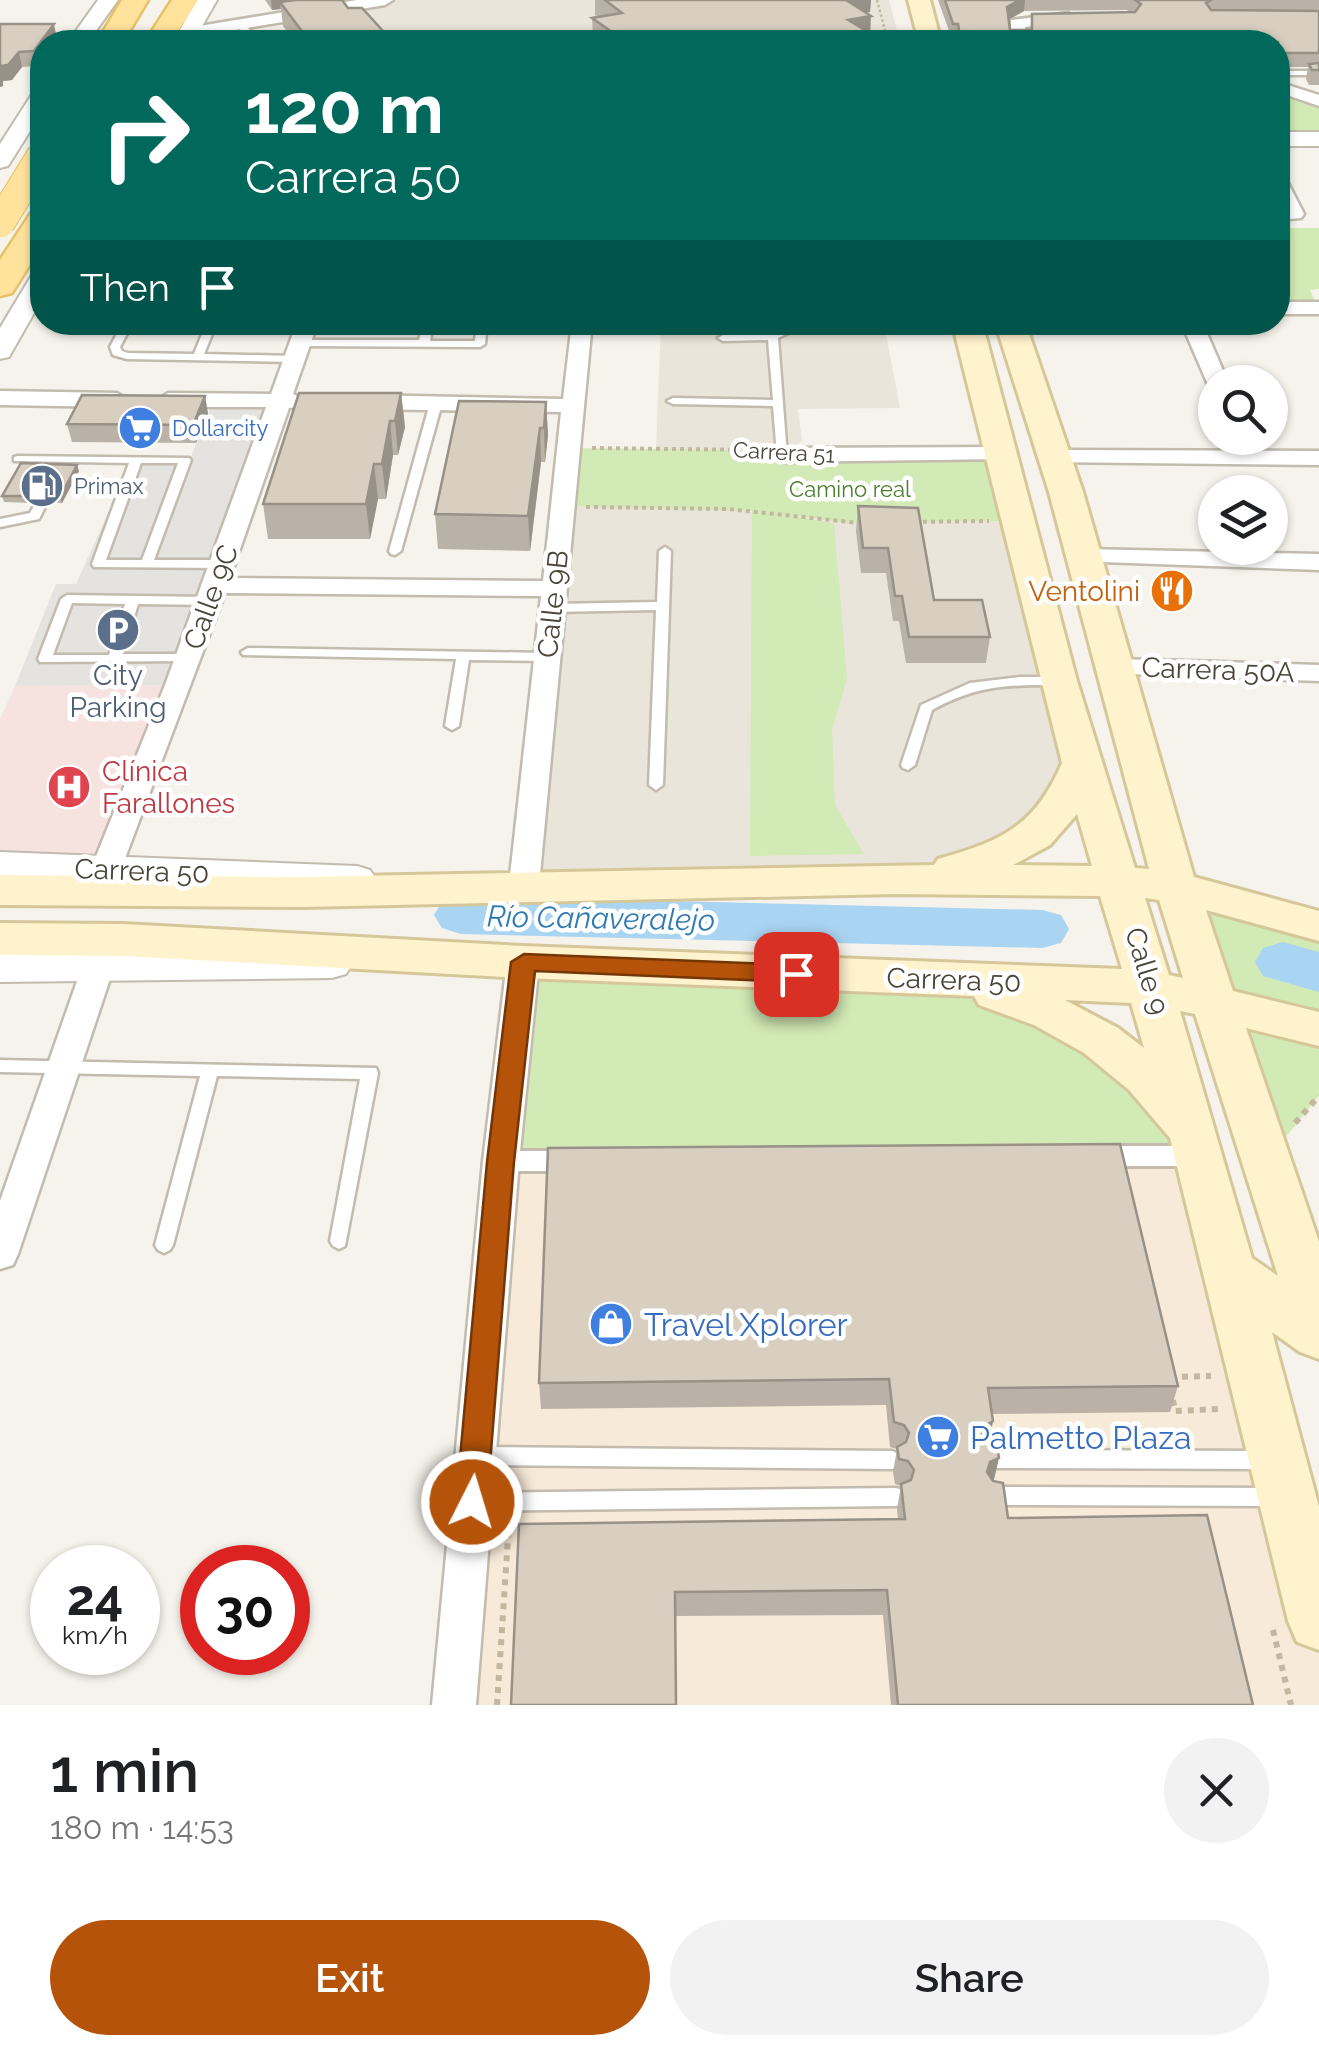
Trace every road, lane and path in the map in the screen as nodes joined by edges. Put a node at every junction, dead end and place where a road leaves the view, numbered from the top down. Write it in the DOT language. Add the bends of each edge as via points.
graph roads {
  1 [pos="108,0"];
  2 [pos="135,0"];
  3 [pos="185,0"];
  4 [pos="207,0"];
  5 [pos="385,0"];
  6 [pos="877,0"];
  7 [pos="919,0"];
  8 [pos="1094,18"];
  9 [pos="240,24"];
  10 [pos="87,30"];
  11 [pos="117,30"];
  12 [pos="166,30"];
  13 [pos="190,30"];
  14 [pos="216,30"];
  15 [pos="245,30"];
  16 [pos="885,30"];
  17 [pos="927,30"];
  18 [pos="1017,30"];
  19 [pos="1319,66"];
  20 [pos="1290,73"];
  21 [pos="1305,73"];
  22 [pos="1319,74"];
  23 [pos="1290,92"];
  24 [pos="30,100"];
  25 [pos="11,102"];
  26 [pos="1319,102"];
  27 [pos="1290,138"];
  28 [pos="1319,139"];
  29 [pos="24,143"];
  30 [pos="1290,154"];
  31 [pos="1319,154"];
  32 [pos="30,172"];
  33 [pos="0,178"];
  34 [pos="0,223"];
  35 [pos="30,239"];
  36 [pos="0,286"];
  37 [pos="30,299"];
  38 [pos="1290,308"];
  39 [pos="1319,308"];
  40 [pos="122,335"];
  41 [pos="207,335"];
  42 [pos="426,335"];
  43 [pos="481,335"];
  44 [pos="581,335"];
  45 [pos="777,335"];
  46 [pos="969,335"];
  47 [pos="1014,335"];
  48 [pos="1196,335"];
  49 [pos="773,337"];
  50 [pos="723,338"];
  51 [pos="301,341"];
  52 [pos="424,344"];
  53 [pos="0,351"];
  54 [pos="198,357"];
  55 [pos="1209,365"];
  56 [pos="978,370"];
  57 [pos="0,398"];
  58 [pos="1034,398"];
  59 [pos="278,401"];
  60 [pos="673,401"];
  61 [pos="436,403"];
  62 [pos="778,403"];
  63 [pos="574,406"];
  64 [pos="569,448"];
  65 [pos="1198,450"];
  66 [pos="1000,454"];
  67 [pos="1288,454"];
  68 [pos="783,456"];
  69 [pos="1054,457"];
  70 [pos="1319,458"];
  71 [pos="18,459"];
  72 [pos="136,460"];
  73 [pos="1066,492"];
  74 [pos="41,503"];
  75 [pos="563,506"];
  76 [pos="1016,521"];
  77 [pos="903,522"];
  78 [pos="0,523"];
  79 [pos="864,523"];
  80 [pos="666,551"];
  81 [pos="396,552"];
  82 [pos="1084,556"];
  83 [pos="1319,562"];
  84 [pos="146,564"];
  85 [pos="217,583"];
  86 [pos="553,599"];
  87 [pos="133,600"];
  88 [pos="663,606"];
  89 [pos="248,652"];
  90 [pos="462,656"];
  91 [pos="547,657"];
  92 [pos="115,658"];
  93 [pos="189,658"];
  94 [pos="1117,668"];
  95 [pos="1317,677"];
  96 [pos="1058,681"];
  97 [pos="452,726"];
  98 [pos="1083,761"];
  99 [pos="908,765"];
  100 [pos="656,786"];
  101 [pos="0,865"];
  102 [pos="895,879"];
  103 [pos="124,881"];
  104 [pos="524,885"];
  105 [pos="0,890"];
  106 [pos="1122,890"];
  107 [pos="1180,896"];
  108 [pos="1319,926"];
  109 [pos="0,939"];
  110 [pos="110,953"];
  111 [pos="524,962"];
  112 [pos="0,968"];
  113 [pos="1149,979"];
  114 [pos="951,980"];
  115 [pos="1212,992"];
  116 [pos="1319,1029"];
  117 [pos="64,1064"];
  118 [pos="0,1066"];
  119 [pos="210,1070"];
  120 [pos="1200,1156"];
  121 [pos="1060,1157"];
  122 [pos="613,1160"];
  123 [pos="501,1162"];
  124 [pos="339,1241"];
  125 [pos="164,1244"];
  126 [pos="0,1254"];
  127 [pos="1229,1270"];
  128 [pos="1319,1321"];
  129 [pos="1319,1336"];
  130 [pos="1211,1376"];
  131 [pos="1220,1412"];
  132 [pos="476,1456"];
  133 [pos="990,1459"];
  134 [pos="892,1460"];
  135 [pos="1283,1479"];
  136 [pos="896,1496"];
  137 [pos="995,1496"];
  138 [pos="472,1502"];
  139 [pos="1319,1621"];
  140 [pos="454,1705"];
  1 -- 10 [label="street"];
  2 -- 11 [label="main road"];
  3 -- 12 [label="main road"];
  4 -- 13 [label="street"];
  5 -- 9 [label="street"];
  6 -- 16 [label="path"];
  7 -- 17 [label="main road"];
  8 -- 18 [label="street" via="1024,20"];
  9 -- 14 [label="street"];
  9 -- 15 [label="lane"];
  19 -- 21 [label="lane"];
  20 -- 21 [label="lane"];
  21 -- 22 [label="lane"];
  23 -- 26 [label="street"];
  24 -- 25 [label="street"];
  27 -- 28 [label="street"];
  29 -- 34 [label="main road, bridge"];
  30 -- 31 [label="street"];
  32 -- 33 [label="street"];
  35 -- 36 [label="main road"];
  37 -- 53 [label="street"];
  38 -- 39 [label="street"];
  40 -- 54 [label="lane" via="117,353"];
  41 -- 54 [label="lane"];
  42 -- 52 [label="lane"];
  43 -- 52 [label="lane" via="480,344"];
  44 -- 63 [label="street, Calle 9B"];
  45 -- 49 [label="lane"];
  46 -- 56 [label="main road, Calle 9"];
  47 -- 58 [label="main road, Calle 9"];
  48 -- 55 [label="street"];
  49 -- 50 [label="lane"];
  49 -- 62 [label="lane"];
  51 -- 52 [label="lane"];
  51 -- 54 [label="lane"];
  51 -- 59 [label="street, Calle 9C"];
  56 -- 58 [label="main road"];
  56 -- 66 [label="main road, Calle 9"];
  57 -- 59 [label="street"];
  58 -- 69 [label="main road, Calle 9"];
  59 -- 61 [label="street"];
  59 -- 85 [label="street, Calle 9C"];
  60 -- 62 [label="lane"];
  61 -- 63 [label="street"];
  61 -- 81 [label="lane"];
  62 -- 68 [label="lane"];
  63 -- 64 [label="street, Calle 9B"];
  64 -- 68 [label="path, Carrera 51" via="763,450"];
  64 -- 75 [label="street, Calle 9B"];
  65 -- 69 [label="street"];
  66 -- 68 [label="street, Carrera 51"];
  66 -- 76 [label="main road, Calle 9"];
  67 -- 70 [label="street"];
  69 -- 73 [label="main road, Calle 9"];
  71 -- 72 [label="lane" via="62,466"];
  72 -- 84 [label="lane" via="98,564"];
  72 -- 84 [label="lane" via="185,460"];
  73 -- 76 [label="main road"];
  73 -- 82 [label="main road, Calle 9"];
  74 -- 78 [label="lane" via="34,516"];
  75 -- 79 [label="path" via="728,509"];
  75 -- 86 [label="street, Calle 9B"];
  76 -- 77 [label="path"];
  76 -- 96 [label="main road, Calle 9"];
  80 -- 88 [label="lane"];
  82 -- 83 [label="street"];
  82 -- 94 [label="main road, Calle 9"];
  84 -- 85 [label="lane"];
  85 -- 86 [label="street"];
  85 -- 87 [label="lane"];
  85 -- 93 [label="street, Calle 9C"];
  86 -- 88 [label="lane"];
  86 -- 91 [label="street, Calle 9B"];
  87 -- 92 [label="lane"];
  87 -- 92 [label="lane" via="67,598 45,659"];
  88 -- 100 [label="lane"];
  89 -- 90 [label="lane"];
  90 -- 91 [label="lane"];
  90 -- 97 [label="lane"];
  91 -- 104 [label="street, Calle 9B"];
  92 -- 93 [label="lane"];
  93 -- 103 [label="street, Calle 9C"];
  94 -- 95 [label="street, Carrera 50A"];
  94 -- 107 [label="main road, Calle 9"];
  96 -- 98 [label="main road, Calle 9"];
  96 -- 99 [label="lane" via="960,688 926,708"];
  98 -- 102 [label="main road" via="1066,802 1035,835 979,862"];
  98 -- 106 [label="main road, Calle 9"];
  101 -- 103 [label="street, Carrera 50"];
  102 -- 104 [label="main road, Carrera 50"];
  102 -- 106 [label="main road, Carrera 50"];
  103 -- 104 [label="main road, Carrera 50"];
  103 -- 105 [label="main road, Carrera 50"];
  106 -- 107 [label="main road, Carrera 50"];
  106 -- 113 [label="main road, Calle 9"];
  107 -- 108 [label="main road, Carrera 50"];
  107 -- 115 [label="main road, Calle 9"];
  109 -- 110 [label="main road, Carrera 50"];
  110 -- 111 [label="main road, Carrera 50"];
  110 -- 112 [label="street, Carrera 50"];
  110 -- 117 [label="street"];
  111 -- 114 [label="main road, Carrera 50"];
  111 -- 123 [label="street"];
  113 -- 114 [label="main road, Carrera 50"];
  113 -- 115 [label="main road, Carrera 50"];
  113 -- 120 [label="main road, Calle 9"];
  114 -- 120 [label="main road" via="1046,1011 1126,1056 1156,1086"];
  115 -- 116 [label="main road, Carrera 50"];
  115 -- 128 [label="main road, Calle 9"];
  117 -- 118 [label="lane"];
  117 -- 119 [label="lane"];
  117 -- 126 [label="street"];
  119 -- 124 [label="lane" via="370,1074"];
  119 -- 125 [label="lane"];
  120 -- 121 [label="street"];
  120 -- 127 [label="main road, Calle 9"];
  122 -- 123 [label="street"];
  123 -- 132 [label="street"];
  127 -- 129 [label="main road"];
  127 -- 135 [label="main road, Calle 9"];
  130 -- 131 [label="path" via="1165,1377 1175,1411"];
  132 -- 134 [label="lane"];
  132 -- 138 [label="street"];
  133 -- 135 [label="lane"];
  135 -- 137 [label="lane"];
  135 -- 139 [label="main road, Calle 9"];
  136 -- 138 [label="lane"];
  138 -- 140 [label="street"];
}
